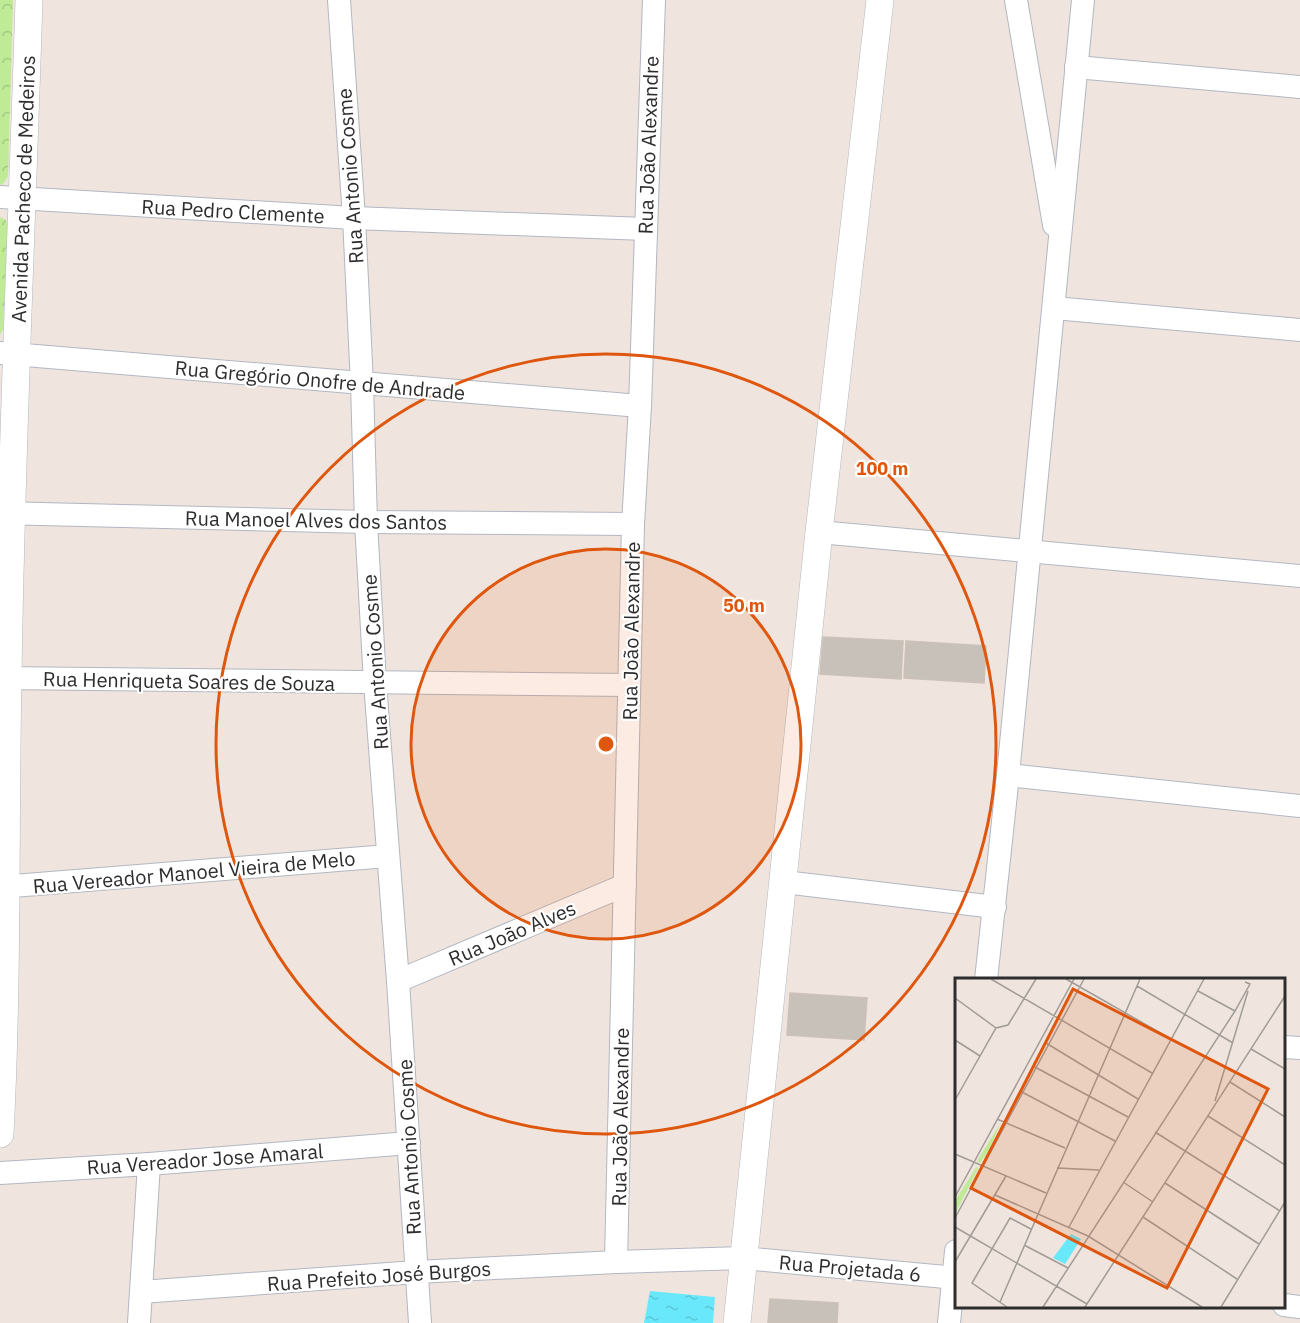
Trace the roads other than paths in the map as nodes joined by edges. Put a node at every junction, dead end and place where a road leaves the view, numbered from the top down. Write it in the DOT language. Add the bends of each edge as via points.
graph roads {
  1 [pos="29,0"];
  2 [pos="339,0"];
  3 [pos="654,0"];
  4 [pos="880,0"];
  5 [pos="1016,0"];
  6 [pos="1083,0"];
  7 [pos="1076,67"];
  8 [pos="1300,87"];
  9 [pos="11,198"];
  10 [pos="354,218"];
  11 [pos="645,229"];
  12 [pos="1059,256"];
  13 [pos="1054,308"];
  14 [pos="1300,330"];
  15 [pos="8,354"];
  16 [pos="362,384"];
  17 [pos="640,406"];
  18 [pos="6,513"];
  19 [pos="366,522"];
  20 [pos="633,524"];
  21 [pos="819,532"];
  22 [pos="1030,552"];
  23 [pos="1300,576"];
  24 [pos="4,678"];
  25 [pos="375,683"];
  26 [pos="629,685"];
  27 [pos="1008,775"];
  28 [pos="1300,806"];
  29 [pos="388,856"];
  30 [pos="784,882"];
  31 [pos="625,885"];
  32 [pos="3,887"];
  33 [pos="995,907"];
  34 [pos="986,978"];
  35 [pos="398,981"];
  36 [pos="1285,1047"];
  37 [pos="1300,1048"];
  38 [pos="0,1134"];
  39 [pos="409,1143"];
  40 [pos="149,1164"];
  41 [pos="0,1173"];
  42 [pos="743,1258"];
  43 [pos="616,1262"];
  44 [pos="416,1272"];
  45 [pos="955,1278"];
  46 [pos="141,1292"];
  47 [pos="1285,1305"];
  48 [pos="1300,1307"];
  49 [pos="139,1323"];
  50 [pos="420,1323"];
  51 [pos="737,1323"];
  52 [pos="949,1323"];
  1 -- 9 [label="street, Avenida Pacheco de Medeiros"];
  2 -- 10 [label="street, Rua Antonio Cosme"];
  3 -- 11 [label="street, Rua João Alexandre"];
  4 -- 21 [label="street"];
  5 -- 12 [label="street"];
  6 -- 7 [label="street"];
  7 -- 8 [label="street"];
  7 -- 12 [label="street"];
  9 -- 10 [label="street, Rua Pedro Clemente"];
  9 -- 15 [label="street, Avenida Pacheco de Medeiros"];
  10 -- 11 [label="street, Rua Pedro Clemente"];
  10 -- 16 [label="street, Rua Antonio Cosme"];
  11 -- 17 [label="street, Rua João Alexandre"];
  12 -- 13 [label="street"];
  13 -- 14 [label="street"];
  13 -- 22 [label="street"];
  15 -- 16 [label="street, Rua Gregório Onofre de Andrade"];
  15 -- 18 [label="street, Avenida Pacheco de Medeiros"];
  16 -- 17 [label="street, Rua Gregório Onofre de Andrade"];
  16 -- 19 [label="street, Rua Antonio Cosme"];
  17 -- 20 [label="street, Rua João Alexandre"];
  18 -- 19 [label="street, Rua Manoel Alves dos Santos"];
  18 -- 24 [label="street, Avenida Pacheco de Medeiros"];
  19 -- 20 [label="street, Rua Manoel Alves dos Santos"];
  19 -- 25 [label="street, Rua Antonio Cosme"];
  20 -- 26 [label="street, Rua João Alexandre"];
  21 -- 22 [label="street"];
  21 -- 30 [label="street"];
  22 -- 23 [label="street"];
  22 -- 27 [label="street"];
  24 -- 25 [label="street, Rua Henriqueta Soares de Souza"];
  24 -- 32 [label="street, Avenida Pacheco de Medeiros"];
  25 -- 26 [label="street, Rua Henriqueta Soares de Souza"];
  25 -- 29 [label="street, Rua Antonio Cosme"];
  26 -- 31 [label="street, Rua João Alexandre"];
  27 -- 28 [label="street"];
  27 -- 33 [label="street"];
  29 -- 32 [label="street, Rua Vereador Manoel Vieira de Melo"];
  29 -- 35 [label="street, Rua Antonio Cosme"];
  30 -- 33 [label="street"];
  30 -- 42 [label="street"];
  31 -- 35 [label="street, Rua João Alves"];
  31 -- 43 [label="street, Rua João Alexandre"];
  32 -- 38 [label="street, Avenida Pacheco de Medeiros"];
  33 -- 34 [label="street"];
  35 -- 39 [label="street, Rua Antonio Cosme"];
  36 -- 37 [label="street"];
  39 -- 40 [label="street, Rua Vereador Jose Amaral"];
  39 -- 44 [label="street, Rua Antonio Cosme"];
  40 -- 41 [label="street, Rua Vereador Jose Amaral"];
  40 -- 46 [label="street"];
  42 -- 43 [label="street, Rua Projetada 6"];
  42 -- 45 [label="street, Rua Projetada 6"];
  42 -- 51 [label="street"];
  43 -- 44 [label="street, Rua Prefeito José Burgos"];
  44 -- 46 [label="street, Rua Prefeito José Burgos"];
  44 -- 50 [label="street, Rua Antonio Cosme"];
  45 -- 52 [label="street"];
  46 -- 49 [label="street"];
  47 -- 48 [label="street"];
}
